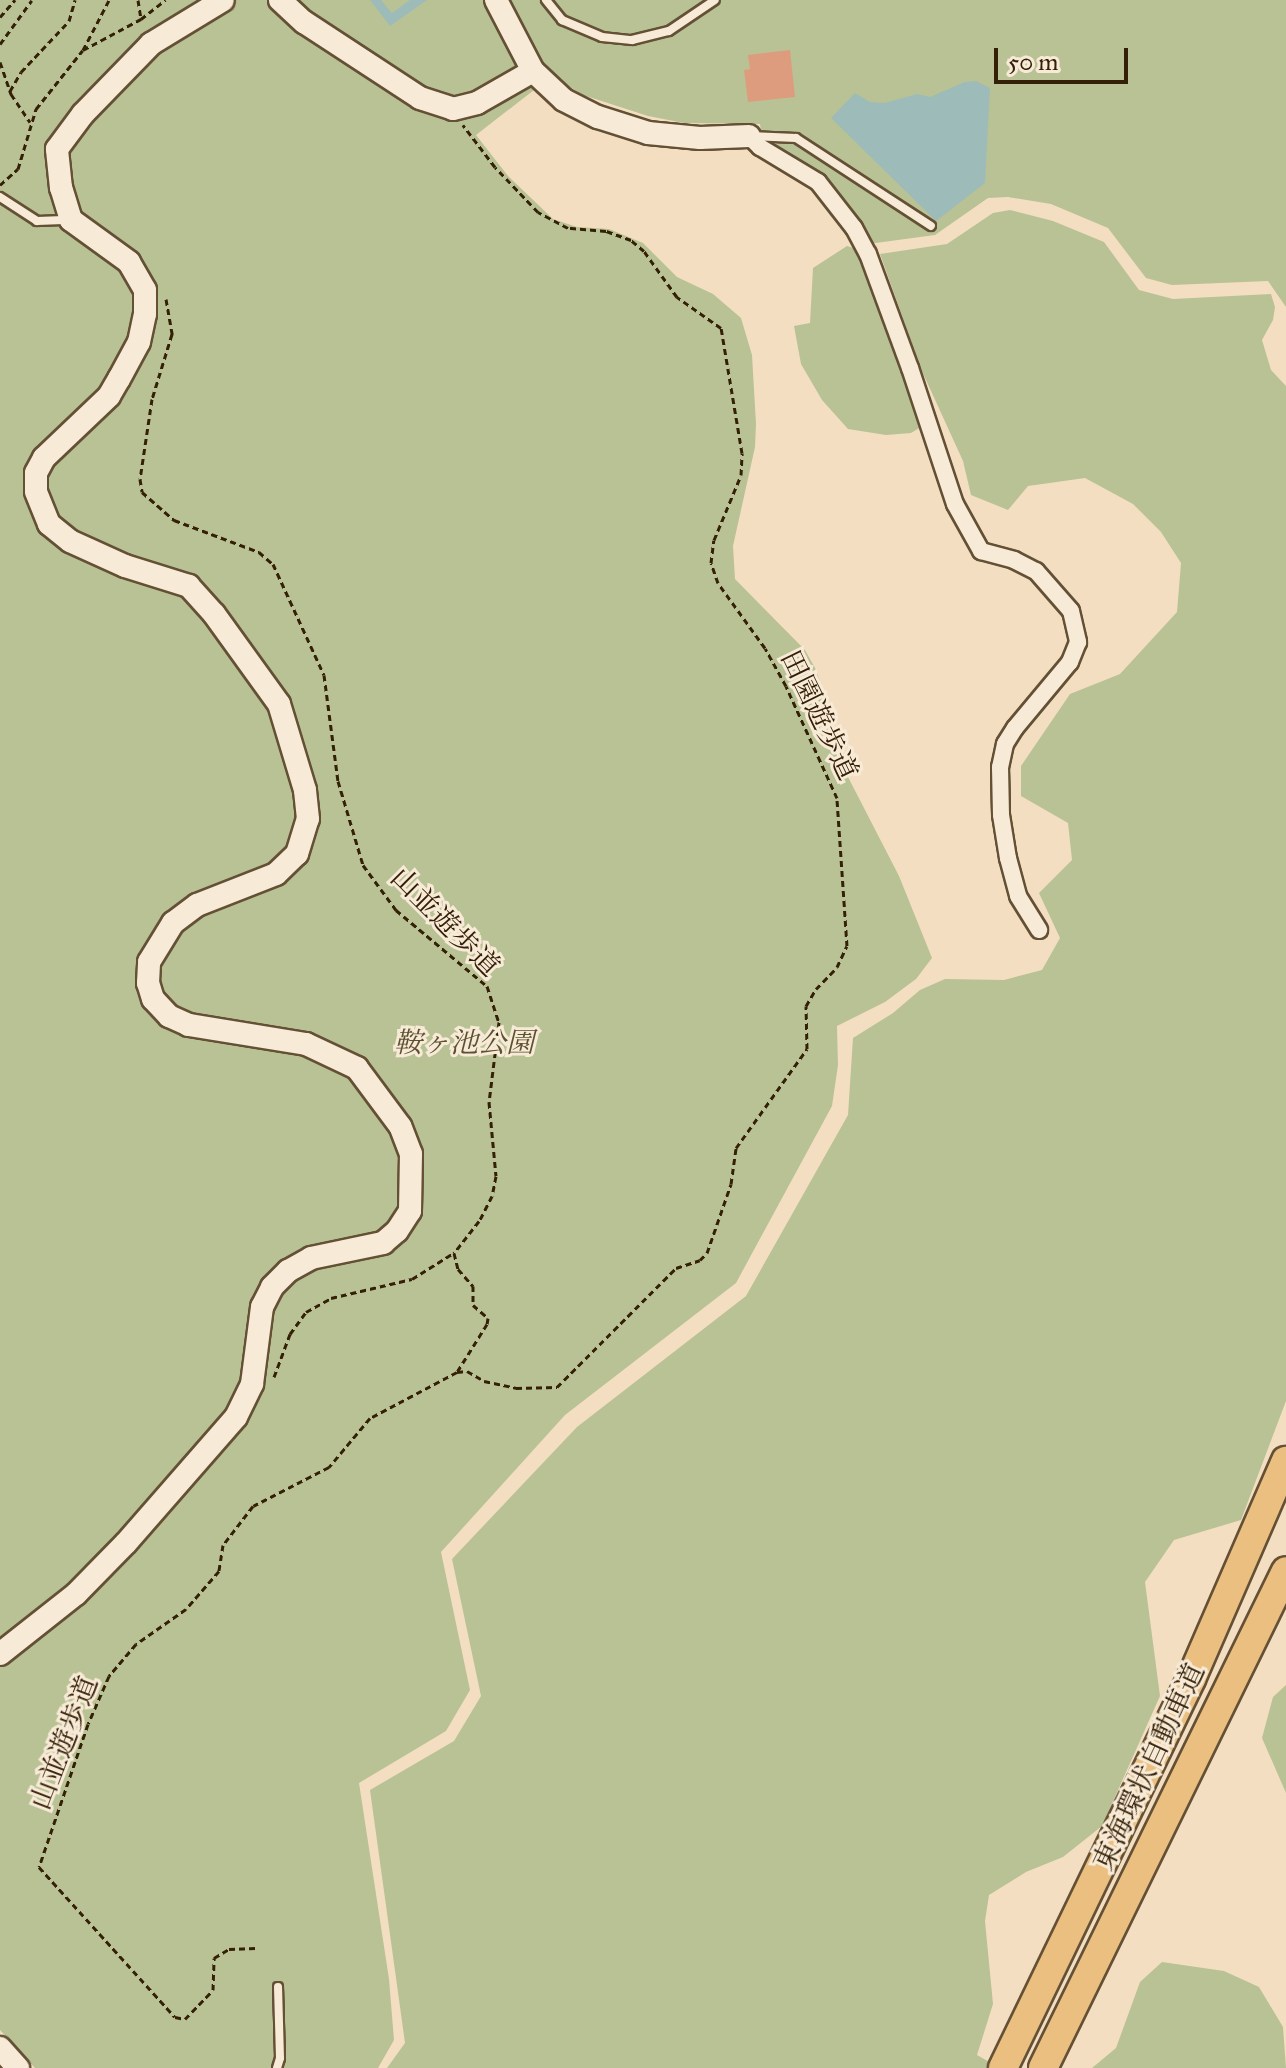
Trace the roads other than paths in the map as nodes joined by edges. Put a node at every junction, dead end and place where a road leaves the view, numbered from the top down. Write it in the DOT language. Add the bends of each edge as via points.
graph roads {
  1 [pos="223,0"];
  2 [pos="280,0"];
  3 [pos="496,0"];
  4 [pos="546,0"];
  5 [pos="715,0"];
  6 [pos="533,71"];
  7 [pos="749,136"];
  8 [pos="0,197"];
  9 [pos="71,220"];
  10 [pos="931,226"];
  11 [pos="1039,930"];
  12 [pos="1286,1461"];
  13 [pos="1286,1571"];
  14 [pos="0,1654"];
  15 [pos="278,1987"];
  16 [pos="0,2048"];
  17 [pos="1046,2063"];
  18 [pos="18,2068"];
  19 [pos="277,2068"];
  20 [pos="1003,2068"];
  1 -- 9 [label="street" via="151,44 57,149"];
  2 -- 6 [label="street" via="304,22 420,98 453,109 477,103"];
  3 -- 6 [label="street"];
  4 -- 5 [label="lane" via="562,20 602,37 632,40 669,31"];
  6 -- 7 [label="street" via="564,100 648,133"];
  7 -- 10 [label="lane" via="796,138"];
  7 -- 11 [label="street" via="818,182 854,228 910,368 955,504 981,551 1036,571 1071,611 1078,642 1070,662 1015,728 1000,767 1008,858 1018,896"];
  8 -- 9 [label="lane" via="37,221"];
  9 -- 14 [label="street" via="129,262 145,290 145,314 139,342 109,396 44,458 36,473 41,508 49,524 70,541 189,586 279,704 305,790 308,819 297,854 276,874 197,905 173,923 149,962 153,999 169,1016 189,1025 306,1044 357,1068 400,1126 411,1154 410,1211 383,1243 311,1258 272,1287 262,1307 250,1389 236,1417 76,1594"];
  12 -- 20 [label="highway, 東海環状自動車道" via="1191,1679"];
  13 -- 17 [label="highway, 東海環状自動車道"];
  15 -- 19 [label="lane"];
  16 -- 18 [label="street"];
}
